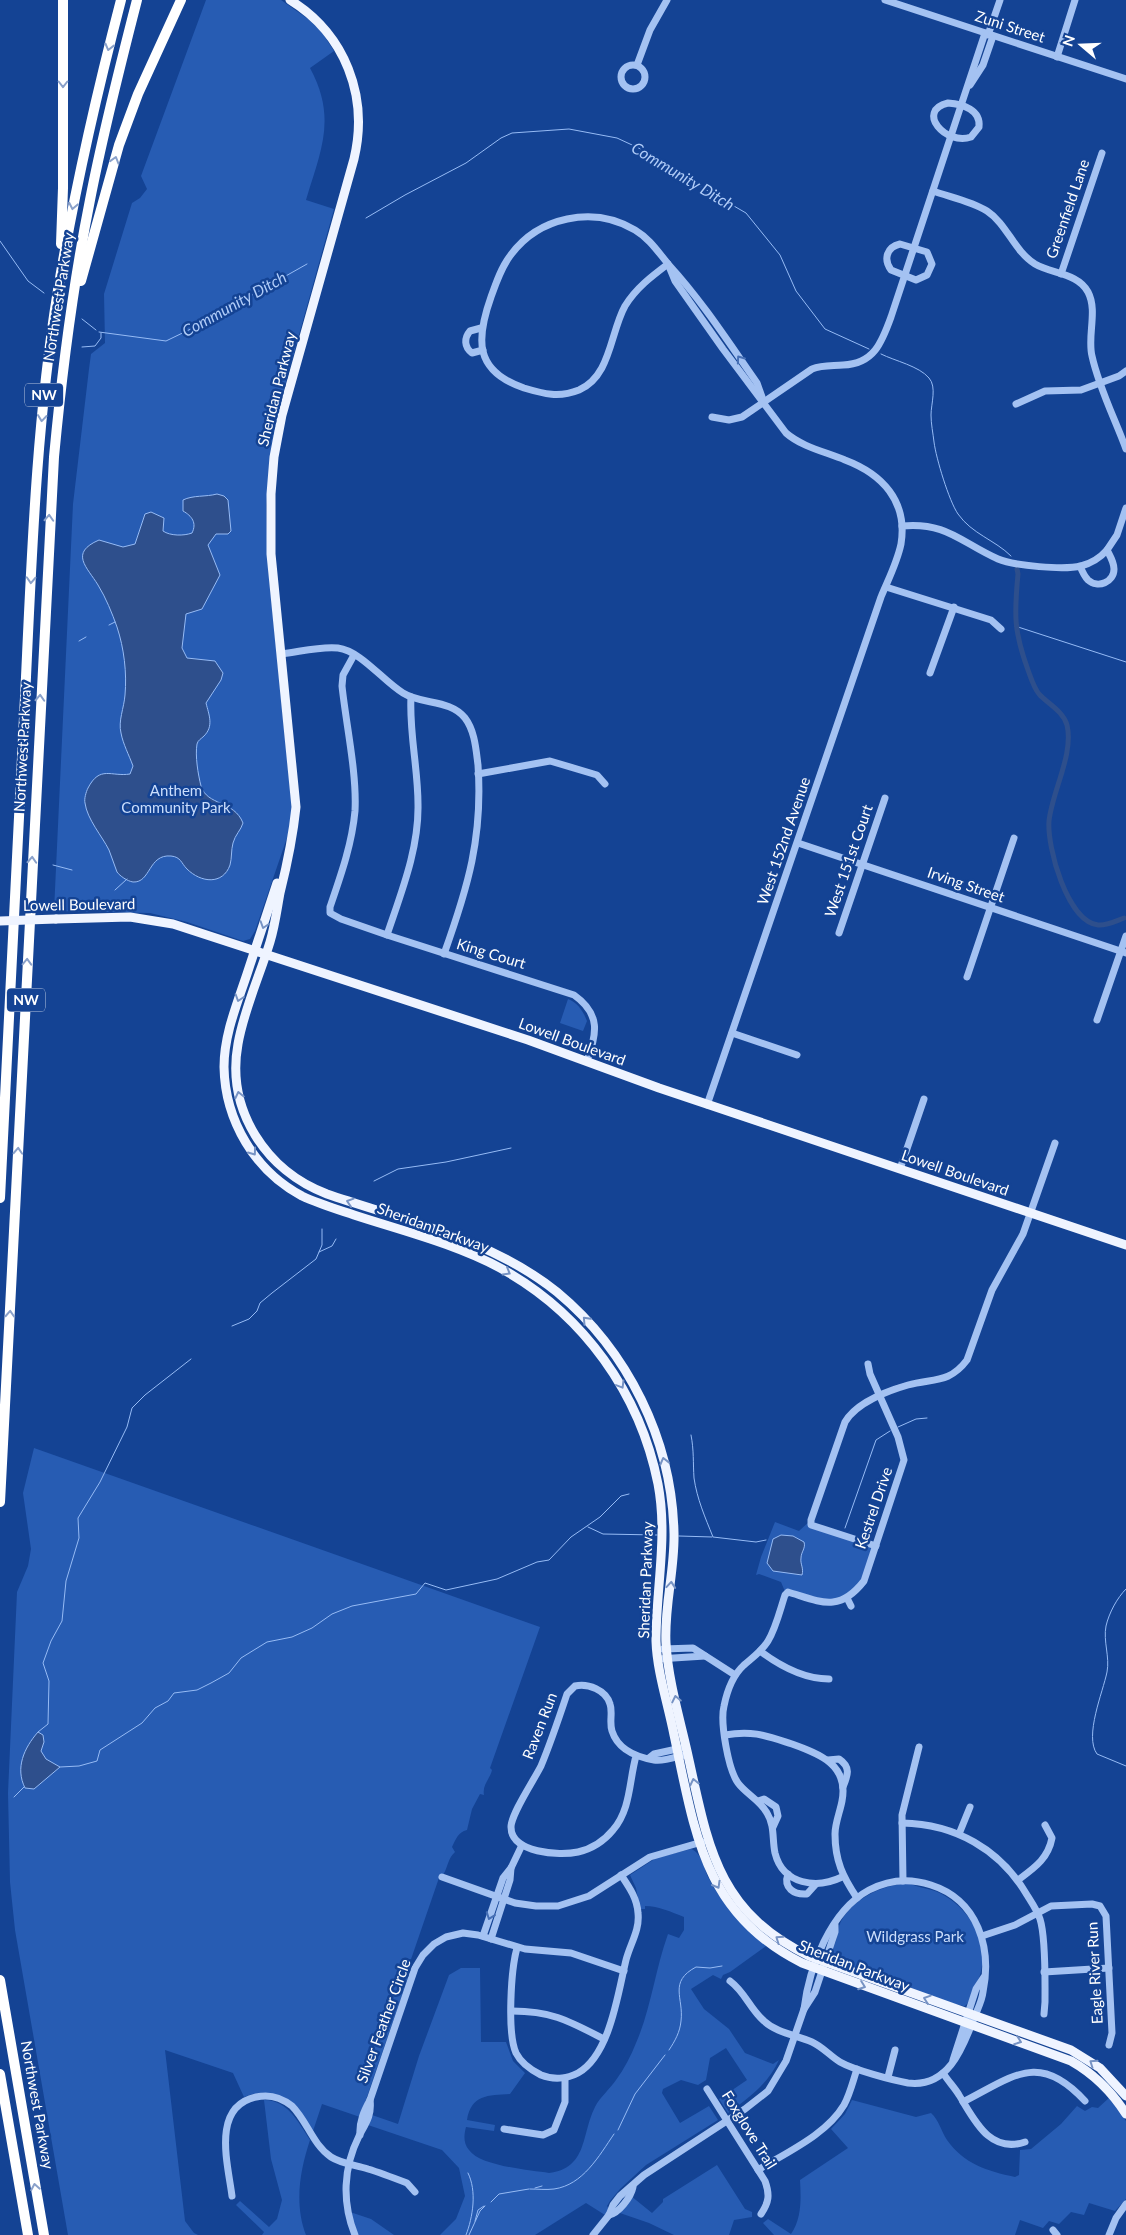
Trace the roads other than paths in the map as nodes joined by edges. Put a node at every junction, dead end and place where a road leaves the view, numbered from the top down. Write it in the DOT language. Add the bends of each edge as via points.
graph roads {
  1 [pos="63,0"];
  2 [pos="121,0"];
  3 [pos="137,0"];
  4 [pos="181,0"];
  5 [pos="290,0"];
  6 [pos="667,0"];
  7 [pos="885,0"];
  8 [pos="1000,0"];
  9 [pos="1075,0"];
  10 [pos="989,35"];
  11 [pos="1057,57"];
  12 [pos="637,65"];
  13 [pos="1126,79"];
  14 [pos="962,106"];
  15 [pos="952,136"];
  16 [pos="1102,152"];
  17 [pos="933,191"];
  18 [pos="914,247"];
  19 [pos="668,264"];
  20 [pos="1061,274"];
  21 [pos="904,276"];
  22 [pos="57,292"];
  23 [pos="704,307"];
  24 [pos="697,312"];
  25 [pos="481,328"];
  26 [pos="66,342"];
  27 [pos="730,345"];
  28 [pos="723,349"];
  29 [pos="483,350"];
  30 [pos="1126,371"];
  31 [pos="1101,383"];
  32 [pos="764,402"];
  33 [pos="1016,404"];
  34 [pos="712,417"];
  35 [pos="1126,449"];
  36 [pos="1126,508"];
  37 [pos="902,526"];
  38 [pos="1107,550"];
  39 [pos="1080,566"];
  40 [pos="886,586"];
  41 [pos="954,607"];
  42 [pos="1001,629"];
  43 [pos="281,654"];
  44 [pos="354,655"];
  45 [pos="930,673"];
  46 [pos="411,697"];
  47 [pos="478,774"];
  48 [pos="605,784"];
  49 [pos="886,798"];
  50 [pos="1014,838"];
  51 [pos="798,843"];
  52 [pos="290,845"];
  53 [pos="863,864"];
  54 [pos="990,907"];
  55 [pos="0,921"];
  56 [pos="838,933"];
  57 [pos="387,935"];
  58 [pos="1126,936"];
  59 [pos="255,952"];
  60 [pos="1123,952"];
  61 [pos="444,954"];
  62 [pos="266,955"];
  63 [pos="967,977"];
  64 [pos="1097,1020"];
  65 [pos="732,1033"];
  66 [pos="797,1055"];
  67 [pos="587,1061"];
  68 [pos="924,1100"];
  69 [pos="707,1105"];
  70 [pos="1055,1143"];
  71 [pos="900,1169"];
  72 [pos="0,1198"];
  73 [pos="1030,1213"];
  74 [pos="1126,1245"];
  75 [pos="868,1364"];
  76 [pos="880,1397"];
  77 [pos="0,1502"];
  78 [pos="876,1546"];
  79 [pos="847,1598"];
  80 [pos="851,1606"];
  81 [pos="760,1651"];
  82 [pos="662,1654"];
  83 [pos="735,1675"];
  84 [pos="829,1678"];
  85 [pos="725,1735"];
  86 [pos="919,1747"];
  87 [pos="683,1751"];
  88 [pos="636,1756"];
  89 [pos="758,1801"];
  90 [pos="970,1808"];
  91 [pos="902,1823"];
  92 [pos="1045,1825"];
  93 [pos="773,1827"];
  94 [pos="959,1834"];
  95 [pos="703,1842"];
  96 [pos="522,1845"];
  97 [pos="788,1874"];
  98 [pos="621,1875"];
  99 [pos="442,1877"];
  100 [pos="842,1877"];
  101 [pos="1018,1880"];
  102 [pos="903,1881"];
  103 [pos="816,1884"];
  104 [pos="501,1898"];
  105 [pos="857,1898"];
  106 [pos="1037,1912"];
  107 [pos="483,1936"];
  108 [pos="982,1936"];
  109 [pos="491,1939"];
  110 [pos="517,1948"];
  111 [pos="820,1966"];
  112 [pos="1109,1968"];
  113 [pos="624,1971"];
  114 [pos="1044,1972"];
  115 [pos="0,1980"];
  116 [pos="730,1981"];
  117 [pos="512,2011"];
  118 [pos="1044,2014"];
  119 [pos="970,2019"];
  120 [pos="795,2036"];
  121 [pos="604,2039"];
  122 [pos="1109,2045"];
  123 [pos="895,2050"];
  124 [pos="857,2069"];
  125 [pos="0,2074"];
  126 [pos="943,2074"];
  127 [pos="888,2077"];
  128 [pos="565,2078"];
  129 [pos="707,2089"];
  130 [pos="1126,2096"];
  131 [pos="1086,2101"];
  132 [pos="963,2102"];
  133 [pos="1126,2114"];
  134 [pos="727,2121"];
  135 [pos="504,2129"];
  136 [pos="1026,2142"];
  137 [pos="349,2164"];
  138 [pos="758,2170"];
  139 [pos="415,2192"];
  140 [pos="232,2196"];
  141 [pos="1126,2205"];
  142 [pos="761,2214"];
  143 [pos="28,2235"];
  144 [pos="44,2235"];
  145 [pos="356,2235"];
  146 [pos="593,2235"];
  147 [pos="1109,2235"];
  1 -- 22 [label="highway, one-way" via="63,188"];
  2 -- 22 [label="highway, Northwest Parkway / NW, one-way" via="87,138"];
  3 -- 26 [label="highway, Northwest Parkway / NW" via="96,167"];
  26 -- 4 [label="highway, one-way" via="119,145 138,94"];
  5 -- 43 [label="main road, Sheridan Parkway" via="317,20 343,54 355,88 359,129 354,159 285,399 275,452 271,554"];
  6 -- 12 [label="street" via="650,29"];
  7 -- 10 [label="street, Zuni Street"];
  8 -- 10 [label="street"];
  9 -- 11 [label="street"];
  10 -- 11 [label="street, Zuni Street"];
  10 -- 14 [label="street" via="983,65 967,90"];
  11 -- 13 [label="street, Zuni Street"];
  14 -- 15 [label="street"];
  14 -- 15 [label="street" via="974,112 979,119 978,128 967,139"];
  14 -- 15 [label="street" via="944,104 935,113 938,129"];
  15 -- 17 [label="street"];
  16 -- 20 [label="street, Greenfield Lane"];
  17 -- 18 [label="street"];
  17 -- 20 [label="street" via="986,210 1030,260"];
  18 -- 21 [label="street"];
  18 -- 21 [label="street" via="898,244 888,254 891,270"];
  18 -- 21 [label="street" via="930,256 931,268 920,279"];
  19 -- 23 [label="street"];
  19 -- 24 [label="street" via="675,281"];
  19 -- 25 [label="street" via="645,237 618,222 584,217 553,222 528,237 508,257 498,276"];
  19 -- 29 [label="street" via="631,297 601,369 582,389 551,395 516,385 496,373"];
  20 -- 31 [label="street" via="1082,284 1091,299 1091,354"];
  21 -- 32 [label="street" via="883,339 875,352 857,363 812,369"];
  22 -- 72 [label="highway, Northwest Parkway / NW, one-way" via="37,477"];
  23 -- 24 [label="street"];
  23 -- 27 [label="street"];
  24 -- 28 [label="street"];
  25 -- 29 [label="street"];
  25 -- 29 [label="street" via="470,330 466,342 472,353"];
  77 -- 26 [label="highway, Northwest Parkway / NW, one-way" via="48,531"];
  27 -- 28 [label="street"];
  32 -- 27 [label="street, one-way" via="757,384"];
  28 -- 32 [label="street"];
  30 -- 31 [label="street"];
  31 -- 33 [label="street" via="1074,392 1045,391"];
  31 -- 35 [label="street"];
  32 -- 34 [label="street" via="736,419"];
  32 -- 37 [label="street" via="792,438 857,464 880,480 896,502"];
  36 -- 38 [label="street" via="1117,535"];
  37 -- 39 [label="street" via="923,525 942,529 1007,562 1065,568"];
  37 -- 40 [label="street, West 152nd Avenue" via="898,554"];
  38 -- 39 [label="street" via="1096,560"];
  38 -- 39 [label="street" via="1114,568 1106,582 1090,582"];
  40 -- 41 [label="street"];
  40 -- 51 [label="street, West 152nd Avenue"];
  41 -- 42 [label="street" via="991,620"];
  41 -- 45 [label="street"];
  43 -- 44 [label="street" via="338,648"];
  43 -- 52 [label="main road, Sheridan Parkway" via="296,794"];
  44 -- 46 [label="street"];
  44 -- 57 [label="street, King Court" via="343,675 342,686 355,810 347,856 330,913"];
  46 -- 47 [label="street" via="455,709 466,719 475,744"];
  46 -- 57 [label="street" via="418,807 415,839"];
  47 -- 48 [label="street" via="550,761 597,775"];
  47 -- 61 [label="street" via="475,853"];
  49 -- 53 [label="street, West 151st Court"];
  50 -- 54 [label="street"];
  51 -- 53 [label="street, Irving Street"];
  51 -- 65 [label="street, West 152nd Avenue"];
  52 -- 59 [label="main road, Sheridan Parkway, one-way"];
  52 -- 62 [label="main road, Sheridan Parkway"];
  53 -- 54 [label="street, Irving Street"];
  53 -- 56 [label="street, West 151st Court"];
  54 -- 60 [label="street, Irving Street"];
  54 -- 63 [label="street"];
  55 -- 59 [label="main road, Lowell Boulevard, bridge" via="115,916 154,920"];
  57 -- 61 [label="street, King Court"];
  58 -- 60 [label="street"];
  59 -- 62 [label="main road, Lowell Boulevard"];
  59 -- 82 [label="main road, Sheridan Parkway, one-way" via="231,1023 224,1066 231,1110 241,1134 275,1177 306,1198 484,1260 527,1284 589,1340 625,1392 649,1448 657,1479 662,1512 663,1554 658,1613"];
  60 -- 64 [label="street"];
  61 -- 67 [label="street, King Court" via="566,991 585,1003 594,1020 595,1032"];
  62 -- 67 [label="main road, Lowell Boulevard"];
  82 -- 62 [label="main road, Sheridan Parkway, one-way" via="674,1556 672,1508 661,1449 628,1374 609,1346 568,1302 529,1272 477,1245 312,1188 285,1170 262,1146 241,1102 236,1061 241,1029"];
  65 -- 66 [label="street"];
  65 -- 69 [label="street, West 152nd Avenue"];
  67 -- 69 [label="main road, Lowell Boulevard"];
  68 -- 71 [label="street"];
  69 -- 71 [label="main road, Lowell Boulevard"];
  70 -- 73 [label="street"];
  71 -- 73 [label="main road, Lowell Boulevard"];
  73 -- 74 [label="main road, Lowell Boulevard"];
  73 -- 76 [label="street" via="1017,1247 992,1290 961,1369 941,1380 909,1385"];
  75 -- 76 [label="street, Kestrel Drive"];
  76 -- 78 [label="street, Kestrel Drive" via="898,1437 904,1460"];
  76 -- 78 [label="street" via="854,1410 845,1422 811,1520 812,1524"];
  78 -- 79 [label="street, Kestrel Drive" via="864,1581"];
  79 -- 80 [label="street"];
  79 -- 81 [label="street" via="828,1604 788,1592 773,1631"];
  81 -- 83 [label="street"];
  81 -- 84 [label="street" via="789,1669 820,1679"];
  82 -- 83 [label="street" via="705,1656"];
  82 -- 87 [label="main road, Sheridan Parkway"];
  83 -- 85 [label="street" via="723,1708"];
  85 -- 89 [label="street" via="734,1776 743,1789"];
  85 -- 100 [label="street" via="758,1733 828,1760 841,1778 843,1788 835,1833"];
  86 -- 91 [label="street" via="904,1801"];
  87 -- 88 [label="street" via="654,1760"];
  87 -- 95 [label="main road, Sheridan Parkway"];
  88 -- 96 [label="street" via="625,1810 605,1838 591,1847 568,1853 543,1852"];
  88 -- 96 [label="street, Raven Run" via="625,1750 615,1738 606,1695 584,1685 572,1688 566,1694 540,1767 511,1825 513,1836"];
  89 -- 93 [label="street"];
  89 -- 93 [label="street" via="764,1799 776,1806 778,1816"];
  90 -- 94 [label="street"];
  91 -- 94 [label="street" via="936,1826"];
  91 -- 102 [label="street"];
  92 -- 101 [label="street" via="1052,1838 1049,1850 1037,1866"];
  93 -- 97 [label="street" via="778,1861"];
  94 -- 101 [label="street" via="992,1852"];
  95 -- 98 [label="street" via="656,1855"];
  95 -- 111 [label="main road, Sheridan Parkway" via="747,1911 780,1940"];
  96 -- 104 [label="street"];
  97 -- 103 [label="street" via="796,1880"];
  97 -- 103 [label="street" via="788,1887 796,1894 807,1894"];
  98 -- 104 [label="street" via="589,1896 569,1904 536,1906"];
  98 -- 113 [label="street" via="635,1897 638,1914 637,1930"];
  99 -- 104 [label="street"];
  100 -- 103 [label="street"];
  100 -- 105 [label="street"];
  101 -- 106 [label="street"];
  102 -- 105 [label="street" via="876,1887"];
  102 -- 108 [label="street" via="925,1883 952,1895 971,1913"];
  104 -- 107 [label="street, one-way"];
  104 -- 109 [label="street"];
  105 -- 111 [label="street" via="835,1925"];
  106 -- 108 [label="street, Eagle River Run" via="1014,1925"];
  106 -- 112 [label="street, Eagle River Run" via="1058,1905 1100,1906 1106,1916"];
  106 -- 114 [label="street" via="1042,1926"];
  107 -- 109 [label="street, Silver Feather Circle"];
  107 -- 137 [label="street, Silver Feather Circle" via="463,1934 446,1937 434,1944 415,1968 370,2100 369,2118"];
  108 -- 119 [label="street" via="986,1954 983,1994"];
  109 -- 110 [label="street, Silver Feather Circle"];
  110 -- 113 [label="street, Silver Feather Circle" via="571,1953"];
  110 -- 117 [label="street" via="512,1975"];
  111 -- 119 [label="main road, Sheridan Parkway"];
  111 -- 120 [label="street" via="815,1992 804,2010"];
  112 -- 114 [label="street"];
  112 -- 122 [label="street, Eagle River Run" via="1112,2033"];
  113 -- 121 [label="street" via="615,2012"];
  114 -- 118 [label="street"];
  144 -- 115 [label="highway, Northwest Parkway, one-way"];
  116 -- 120 [label="street" via="740,1988 762,2020"];
  117 -- 121 [label="street" via="551,2014"];
  117 -- 128 [label="street" via="512,2040 520,2059 539,2074"];
  119 -- 126 [label="street" via="964,2047"];
  130 -- 119 [label="main road, Sheridan Parkway, one-way" via="1106,2074 1078,2054 1051,2042"];
  119 -- 133 [label="main road, Sheridan Parkway, one-way" via="1080,2066 1106,2087"];
  120 -- 124 [label="street" via="813,2042 842,2063"];
  120 -- 134 [label="street" via="786,2062 774,2082 756,2102"];
  121 -- 128 [label="street" via="588,2065"];
  123 -- 127 [label="street"];
  124 -- 127 [label="street"];
  124 -- 138 [label="street" via="847,2099 831,2122"];
  125 -- 143 [label="highway, Northwest Parkway"];
  126 -- 127 [label="street" via="922,2082"];
  126 -- 132 [label="street"];
  128 -- 135 [label="street" via="565,2102 556,2127 548,2137"];
  129 -- 134 [label="street, Foxglove Trail"];
  131 -- 132 [label="street" via="1066,2082 1038,2072 1014,2076"];
  132 -- 136 [label="street" via="975,2123 987,2134 1010,2144"];
  134 -- 138 [label="street, Foxglove Trail"];
  134 -- 146 [label="street" via="652,2168 620,2196"];
  137 -- 139 [label="street" via="407,2183"];
  137 -- 140 [label="street" via="326,2154 296,2110 286,2102 268,2096 255,2097 238,2106 226,2124"];
  137 -- 145 [label="street, Silver Feather Circle" via="346,2197"];
  138 -- 142 [label="street, Foxglove Trail" via="769,2195"];
  141 -- 147 [label="street"];
}
